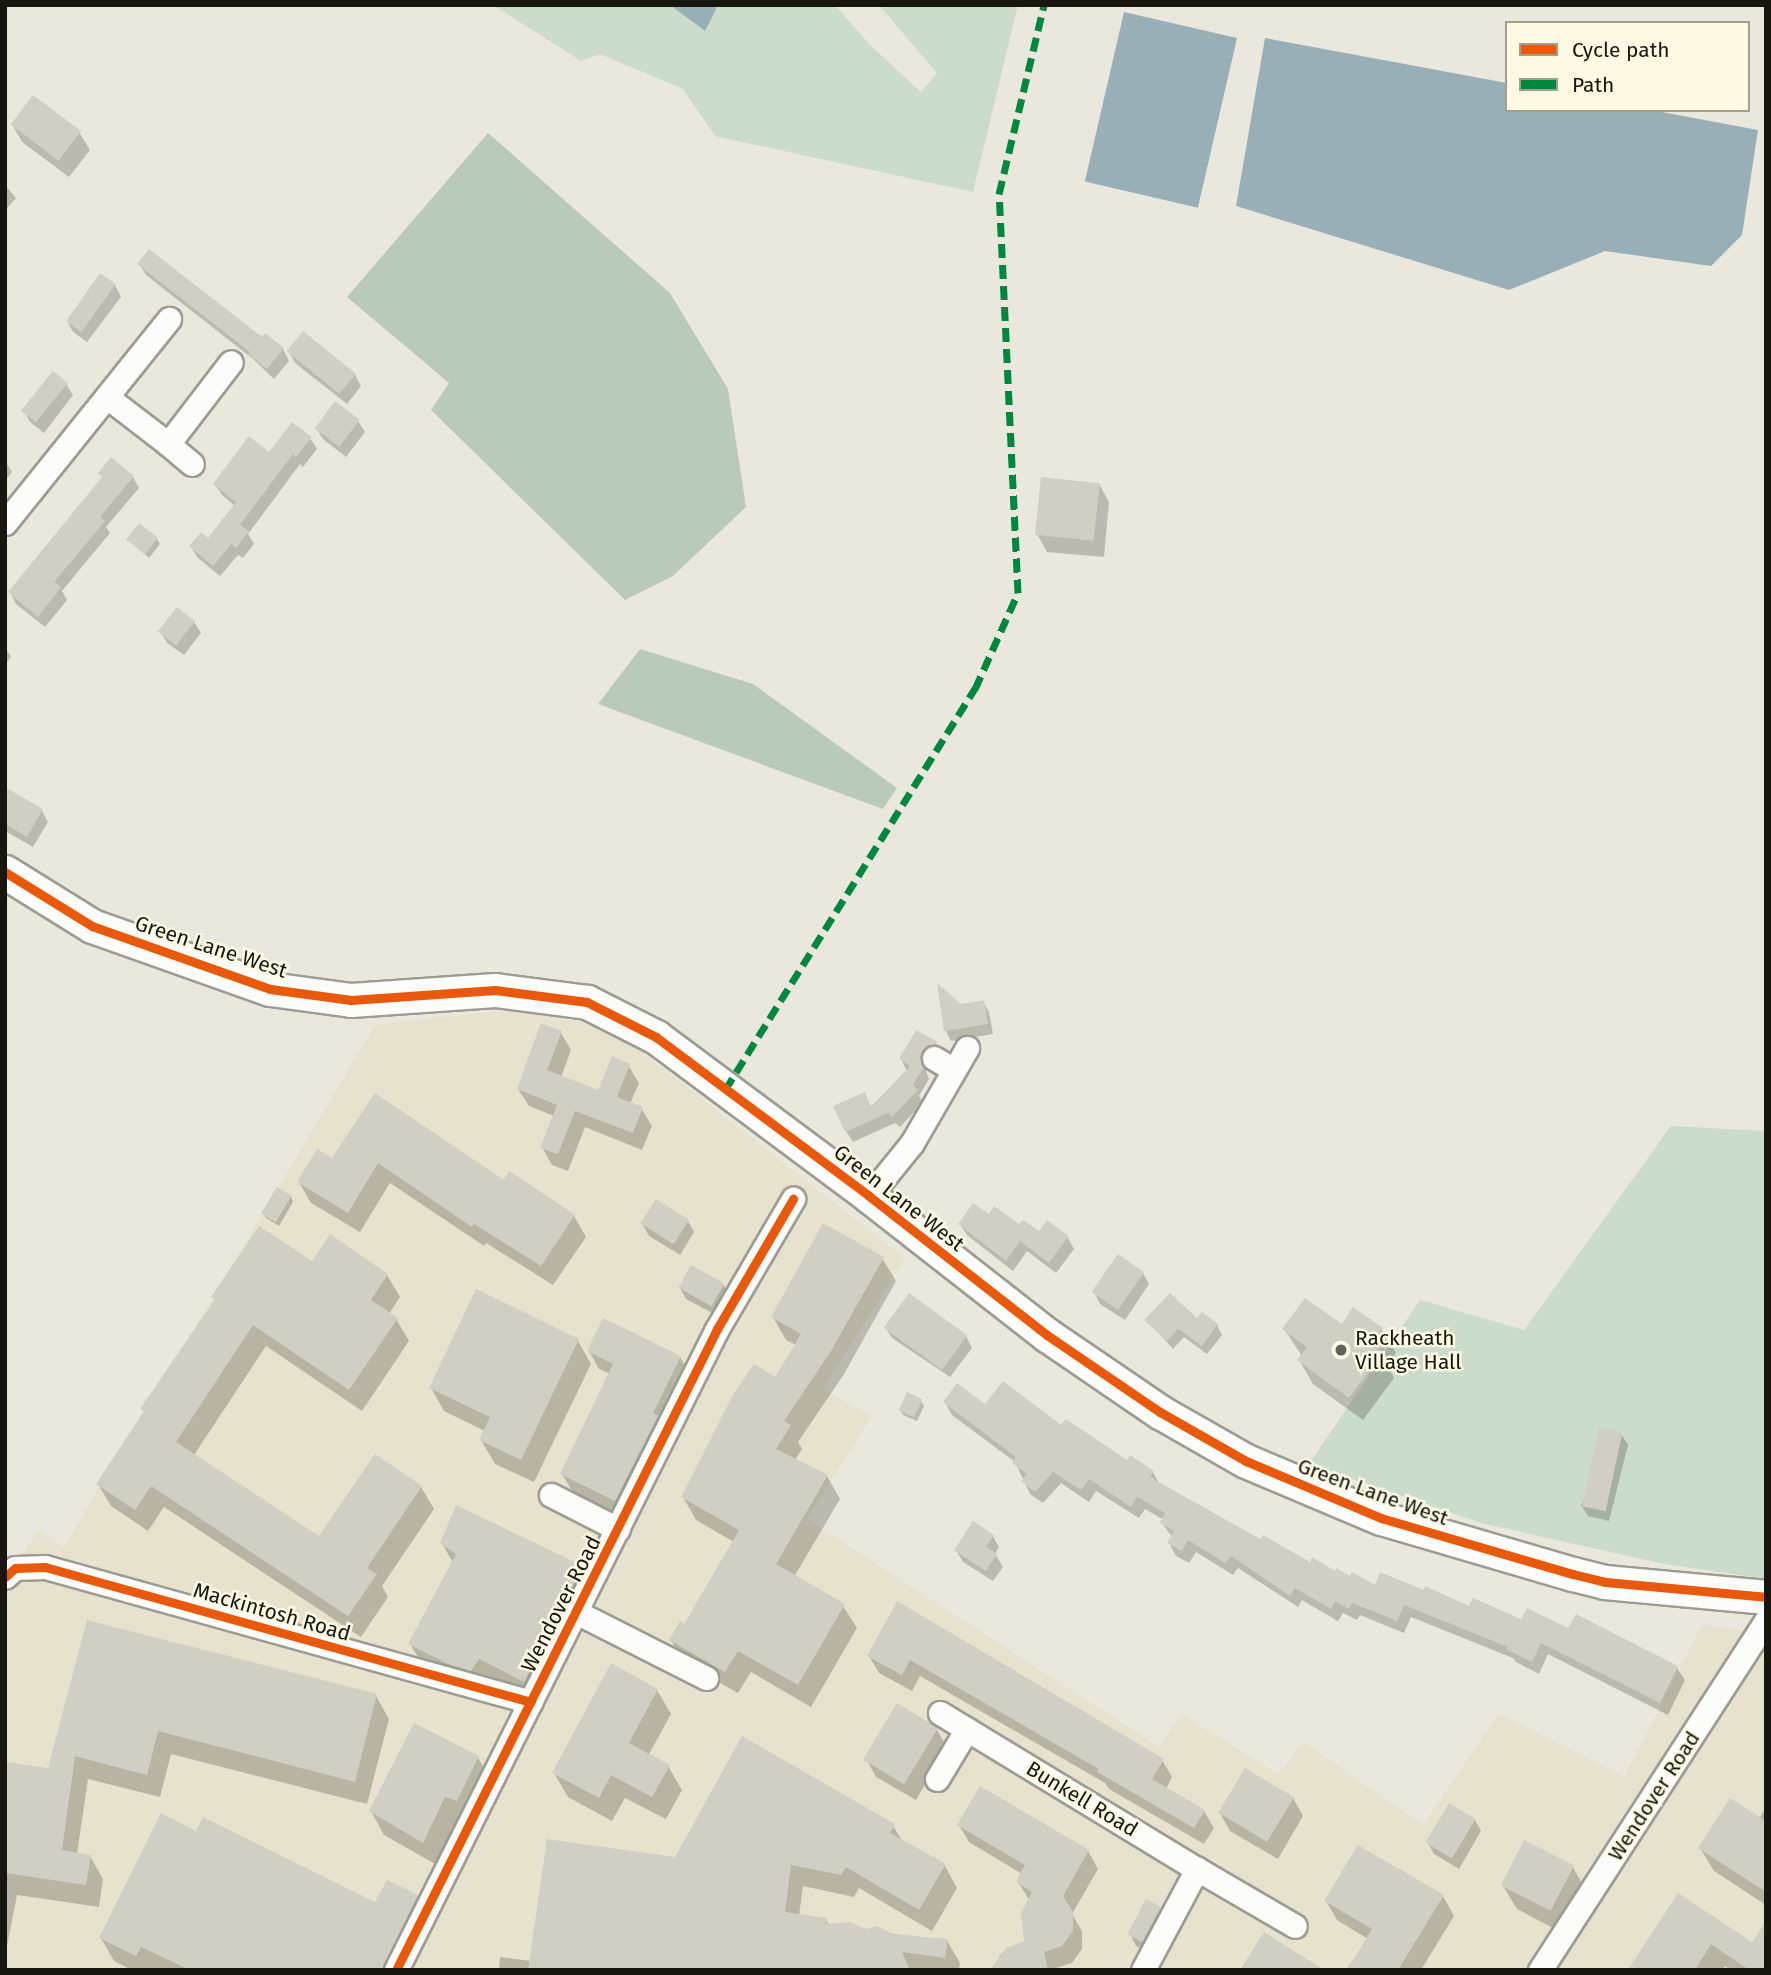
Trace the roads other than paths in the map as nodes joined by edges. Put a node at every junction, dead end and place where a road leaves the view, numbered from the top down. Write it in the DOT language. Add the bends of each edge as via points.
graph roads {
  1 [pos="169,319"];
  2 [pos="231,362"];
  3 [pos="107,397"];
  4 [pos="168,444"];
  5 [pos="192,464"];
  6 [pos="5,523"];
  7 [pos="5,872"];
  8 [pos="967,1048"];
  9 [pos="934,1058"];
  10 [pos="954,1070"];
  11 [pos="869,1196"];
  12 [pos="793,1199"];
  13 [pos="551,1495"];
  14 [pos="618,1529"];
  15 [pos="5,1577"];
  16 [pos="1766,1597"];
  17 [pos="576,1612"];
  18 [pos="1766,1620"];
  19 [pos="706,1678"];
  20 [pos="531,1702"];
  21 [pos="940,1713"];
  22 [pos="967,1729"];
  23 [pos="937,1779"];
  24 [pos="1197,1869"];
  25 [pos="1295,1927"];
  26 [pos="396,1970"];
  27 [pos="1143,1970"];
  28 [pos="1540,1970"];
  1 -- 3 [label="street"];
  2 -- 4 [label="street"];
  3 -- 4 [label="street"];
  3 -- 6 [label="street"];
  4 -- 5 [label="street"];
  7 -- 11 [label="street, Green Lane West" via="92,926 271,989 351,1000 495,990 587,1002 656,1037"];
  8 -- 10 [label="street"];
  9 -- 10 [label="street"];
  10 -- 11 [label="street" via="912,1143"];
  11 -- 16 [label="street, Green Lane West" via="1046,1335 1160,1412 1246,1461 1316,1493 1381,1518 1605,1582"];
  12 -- 14 [label="street, Wendover Road" via="718,1329"];
  13 -- 14 [label="street"];
  14 -- 17 [label="street, Wendover Road"];
  15 -- 20 [label="street, Mackintosh Road" via="15,1568 45,1567"];
  17 -- 19 [label="street"];
  17 -- 20 [label="street, Wendover Road"];
  18 -- 28 [label="street, Wendover Road"];
  20 -- 26 [label="street, Wendover Road"];
  21 -- 22 [label="street, Bunkell Road"];
  22 -- 23 [label="street"];
  22 -- 24 [label="street, Bunkell Road"];
  24 -- 25 [label="street, Bunkell Road"];
  24 -- 27 [label="street"];
}
